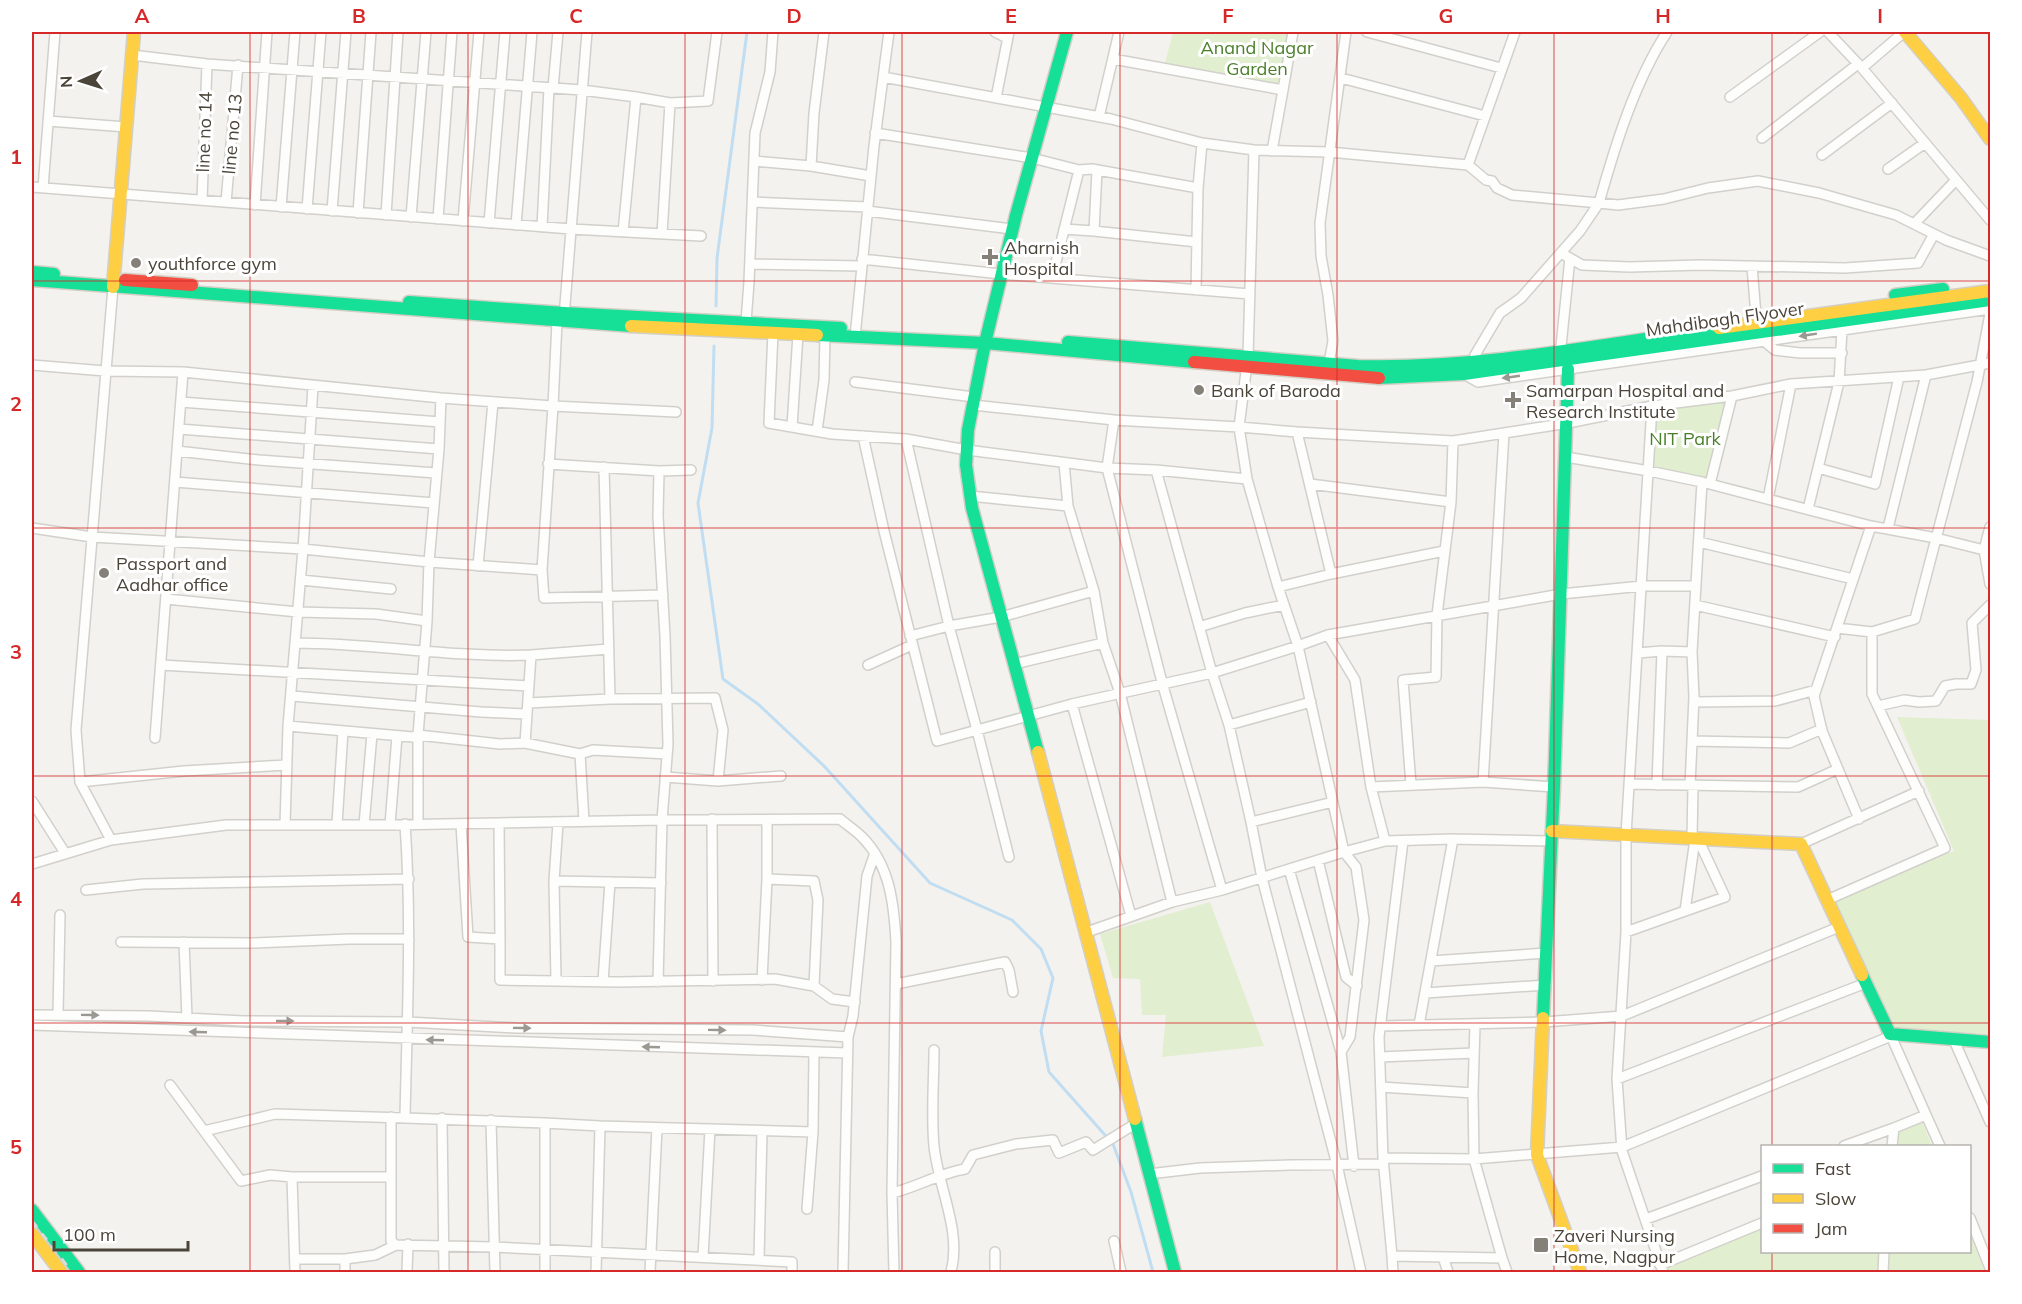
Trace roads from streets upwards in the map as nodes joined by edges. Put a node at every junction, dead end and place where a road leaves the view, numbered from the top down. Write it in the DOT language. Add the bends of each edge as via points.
graph roads {
  1 [pos="55,32"];
  2 [pos="134,32"];
  3 [pos="267,32"];
  4 [pos="295,32"];
  5 [pos="321,32"];
  6 [pos="346,32"];
  7 [pos="371,32"];
  8 [pos="398,32"];
  9 [pos="426,32"];
  10 [pos="452,32"];
  11 [pos="479,32"];
  12 [pos="505,32"];
  13 [pos="532,32"];
  14 [pos="558,32"];
  15 [pos="587,32"];
  16 [pos="717,32"];
  17 [pos="773,32"];
  18 [pos="824,32"];
  19 [pos="889,32"];
  20 [pos="995,32"];
  21 [pos="1067,32"];
  22 [pos="1119,32"];
  23 [pos="1293,32"];
  24 [pos="1346,32"];
  25 [pos="1367,32"];
  26 [pos="1515,32"];
  27 [pos="1667,32"];
  28 [pos="1816,32"];
  29 [pos="1828,32"];
  30 [pos="1904,32"];
  31 [pos="1008,35"];
  32 [pos="132,55"];
  33 [pos="1113,59"];
  34 [pos="207,64"];
  35 [pos="238,65"];
  36 [pos="1860,66"];
  37 [pos="264,67"];
  38 [pos="1501,68"];
  39 [pos="291,70"];
  40 [pos="317,72"];
  41 [pos="342,74"];
  42 [pos="367,76"];
  43 [pos="393,77"];
  44 [pos="883,77"];
  45 [pos="1341,78"];
  46 [pos="422,79"];
  47 [pos="447,81"];
  48 [pos="474,83"];
  49 [pos="499,84"];
  50 [pos="526,86"];
  51 [pos="551,88"];
  52 [pos="582,90"];
  53 [pos="1283,90"];
  54 [pos="1730,97"];
  55 [pos="636,98"];
  56 [pos="996,98"];
  57 [pos="670,103"];
  58 [pos="1892,103"];
  59 [pos="1046,107"];
  60 [pos="1485,116"];
  61 [pos="1099,117"];
  62 [pos="48,121"];
  63 [pos="126,127"];
  64 [pos="875,133"];
  65 [pos="1762,138"];
  66 [pos="1990,139"];
  67 [pos="1202,142"];
  68 [pos="1925,142"];
  69 [pos="1254,150"];
  70 [pos="1272,151"];
  71 [pos="1329,152"];
  72 [pos="1822,155"];
  73 [pos="1032,158"];
  74 [pos="754,161"];
  75 [pos="1468,165"];
  76 [pos="811,166"];
  77 [pos="1888,169"];
  78 [pos="1079,170"];
  79 [pos="1097,170"];
  80 [pos="871,176"];
  81 [pos="1956,180"];
  82 [pos="32,187"];
  83 [pos="43,188"];
  84 [pos="1198,188"];
  85 [pos="120,193"];
  86 [pos="202,200"];
  87 [pos="226,202"];
  88 [pos="753,202"];
  89 [pos="1599,203"];
  90 [pos="255,205"];
  91 [pos="281,207"];
  92 [pos="307,209"];
  93 [pos="867,209"];
  94 [pos="332,211"];
  95 [pos="358,213"];
  96 [pos="386,215"];
  97 [pos="411,217"];
  98 [pos="438,219"];
  99 [pos="1990,220"];
  100 [pos="463,221"];
  101 [pos="489,223"];
  102 [pos="1914,224"];
  103 [pos="516,225"];
  104 [pos="542,227"];
  105 [pos="571,229"];
  106 [pos="1012,229"];
  107 [pos="1064,229"];
  108 [pos="1094,231"];
  109 [pos="623,232"];
  110 [pos="662,234"];
  111 [pos="1934,234"];
  112 [pos="701,236"];
  113 [pos="1197,242"];
  114 [pos="1565,255"];
  115 [pos="1990,256"];
  116 [pos="862,262"];
  117 [pos="750,264"];
  118 [pos="1752,266"];
  119 [pos="32,272"];
  120 [pos="1001,274"];
  121 [pos="1052,278"];
  122 [pos="32,280"];
  123 [pos="113,283"];
  124 [pos="1990,283"];
  125 [pos="1196,290"];
  126 [pos="1990,291"];
  127 [pos="1250,294"];
  128 [pos="1990,300"];
  129 [pos="1990,309"];
  130 [pos="1990,314"];
  131 [pos="1756,316"];
  132 [pos="562,319"];
  133 [pos="746,322"];
  134 [pos="712,326"];
  135 [pos="1842,330"];
  136 [pos="773,333"];
  137 [pos="855,333"];
  138 [pos="798,334"];
  139 [pos="825,335"];
  140 [pos="986,339"];
  141 [pos="1764,341"];
  142 [pos="1561,346"];
  143 [pos="1842,353"];
  144 [pos="1247,361"];
  145 [pos="1990,363"];
  146 [pos="1980,364"];
  147 [pos="32,365"];
  148 [pos="1476,365"];
  149 [pos="1328,368"];
  150 [pos="1568,369"];
  151 [pos="105,372"];
  152 [pos="183,372"];
  153 [pos="1926,375"];
  154 [pos="1899,377"];
  155 [pos="855,382"];
  156 [pos="1839,382"];
  157 [pos="1791,384"];
  158 [pos="313,386"];
  159 [pos="1732,396"];
  160 [pos="441,398"];
  161 [pos="973,401"];
  162 [pos="181,402"];
  163 [pos="493,402"];
  164 [pos="553,406"];
  165 [pos="1652,406"];
  166 [pos="312,411"];
  167 [pos="676,412"];
  168 [pos="1114,420"];
  169 [pos="440,422"];
  170 [pos="1568,423"];
  171 [pos="792,427"];
  172 [pos="1239,427"];
  173 [pos="179,429"];
  174 [pos="817,431"];
  175 [pos="1297,432"];
  176 [pos="1504,433"];
  177 [pos="863,436"];
  178 [pos="310,438"];
  179 [pos="906,440"];
  180 [pos="1452,441"];
  181 [pos="440,449"];
  182 [pos="967,450"];
  183 [pos="177,451"];
  184 [pos="1566,457"];
  185 [pos="308,463"];
  186 [pos="1064,463"];
  187 [pos="548,464"];
  188 [pos="604,467"];
  189 [pos="1107,468"];
  190 [pos="1818,468"];
  191 [pos="691,470"];
  192 [pos="1156,470"];
  193 [pos="658,471"];
  194 [pos="1649,471"];
  195 [pos="436,473"];
  196 [pos="1246,479"];
  197 [pos="175,482"];
  198 [pos="1706,483"];
  199 [pos="1310,484"];
  200 [pos="306,493"];
  201 [pos="970,496"];
  202 [pos="1768,499"];
  203 [pos="1450,502"];
  204 [pos="434,503"];
  205 [pos="1068,506"];
  206 [pos="1808,509"];
  207 [pos="1871,526"];
  208 [pos="1990,527"];
  209 [pos="32,528"];
  210 [pos="1888,528"];
  211 [pos="92,537"];
  212 [pos="1936,538"];
  213 [pos="170,542"];
  214 [pos="1699,542"];
  215 [pos="303,549"];
  216 [pos="1984,550"];
  217 [pos="1444,551"];
  218 [pos="429,562"];
  219 [pos="478,566"];
  220 [pos="542,570"];
  221 [pos="1331,574"];
  222 [pos="1853,579"];
  223 [pos="301,580"];
  224 [pos="1990,584"];
  225 [pos="1642,586"];
  226 [pos="1696,586"];
  227 [pos="1278,587"];
  228 [pos="391,589"];
  229 [pos="1094,591"];
  230 [pos="1561,594"];
  231 [pos="663,595"];
  232 [pos="609,596"];
  233 [pos="166,598"];
  234 [pos="1284,605"];
  235 [pos="1496,605"];
  236 [pos="1695,605"];
  237 [pos="1990,605"];
  238 [pos="298,612"];
  239 [pos="1437,615"];
  240 [pos="1001,617"];
  241 [pos="427,621"];
  242 [pos="949,626"];
  243 [pos="1199,627"];
  244 [pos="1836,632"];
  245 [pos="1872,632"];
  246 [pos="1328,635"];
  247 [pos="911,641"];
  248 [pos="295,643"];
  249 [pos="1103,643"];
  250 [pos="1298,646"];
  251 [pos="609,650"];
  252 [pos="1662,651"];
  253 [pos="425,652"];
  254 [pos="1692,652"];
  255 [pos="1638,653"];
  256 [pos="531,655"];
  257 [pos="1014,664"];
  258 [pos="161,665"];
  259 [pos="868,665"];
  260 [pos="292,672"];
  261 [pos="1212,673"];
  262 [pos="423,679"];
  263 [pos="529,686"];
  264 [pos="1163,686"];
  265 [pos="1816,690"];
  266 [pos="1120,693"];
  267 [pos="292,696"];
  268 [pos="610,699"];
  269 [pos="667,699"];
  270 [pos="1311,702"];
  271 [pos="1694,702"];
  272 [pos="528,703"];
  273 [pos="1072,704"];
  274 [pos="421,706"];
  275 [pos="1878,706"];
  276 [pos="527,714"];
  277 [pos="1029,717"];
  278 [pos="1229,725"];
  279 [pos="288,726"];
  280 [pos="1822,729"];
  281 [pos="977,730"];
  282 [pos="343,731"];
  283 [pos="372,734"];
  284 [pos="418,735"];
  285 [pos="397,736"];
  286 [pos="155,738"];
  287 [pos="1692,741"];
  288 [pos="525,743"];
  289 [pos="579,754"];
  290 [pos="667,754"];
  291 [pos="286,765"];
  292 [pos="1838,769"];
  293 [pos="781,776"];
  294 [pos="665,777"];
  295 [pos="718,781"];
  296 [pos="80,782"];
  297 [pos="1484,782"];
  298 [pos="1629,784"];
  299 [pos="1412,785"];
  300 [pos="1657,785"];
  301 [pos="1692,786"];
  302 [pos="1371,787"];
  303 [pos="1554,787"];
  304 [pos="1918,791"];
  305 [pos="32,801"];
  306 [pos="1333,802"];
  307 [pos="712,819"];
  308 [pos="1858,819"];
  309 [pos="662,820"];
  310 [pos="767,820"];
  311 [pos="584,821"];
  312 [pos="1251,822"];
  313 [pos="418,823"];
  314 [pos="499,823"];
  315 [pos="558,823"];
  316 [pos="338,824"];
  317 [pos="405,824"];
  318 [pos="461,824"];
  319 [pos="285,825"];
  320 [pos="364,825"];
  321 [pos="390,825"];
  322 [pos="1626,835"];
  323 [pos="1551,836"];
  324 [pos="1453,839"];
  325 [pos="1695,839"];
  326 [pos="111,840"];
  327 [pos="1385,841"];
  328 [pos="1403,841"];
  329 [pos="1801,844"];
  330 [pos="1344,852"];
  331 [pos="65,853"];
  332 [pos="875,853"];
  333 [pos="1009,856"];
  334 [pos="1318,860"];
  335 [pos="32,864"];
  336 [pos="1289,869"];
  337 [pos="1262,878"];
  338 [pos="409,879"];
  339 [pos="766,879"];
  340 [pos="554,881"];
  341 [pos="610,882"];
  342 [pos="661,883"];
  343 [pos="86,890"];
  344 [pos="1222,890"];
  345 [pos="1827,900"];
  346 [pos="1172,902"];
  347 [pos="1685,911"];
  348 [pos="60,915"];
  349 [pos="1131,915"];
  350 [pos="1839,927"];
  351 [pos="1087,932"];
  352 [pos="1626,932"];
  353 [pos="410,939"];
  354 [pos="500,939"];
  355 [pos="121,942"];
  356 [pos="184,942"];
  357 [pos="1547,953"];
  358 [pos="1431,961"];
  359 [pos="556,979"];
  360 [pos="762,980"];
  361 [pos="603,981"];
  362 [pos="712,981"];
  363 [pos="658,982"];
  364 [pos="896,984"];
  365 [pos="1866,984"];
  366 [pos="1546,985"];
  367 [pos="814,986"];
  368 [pos="1357,986"];
  369 [pos="1013,992"];
  370 [pos="1425,993"];
  371 [pos="855,1002"];
  372 [pos="32,1015"];
  373 [pos="58,1015"];
  374 [pos="1622,1016"];
  375 [pos="187,1018"];
  376 [pos="408,1022"];
  377 [pos="1544,1022"];
  378 [pos="1475,1024"];
  379 [pos="32,1025"];
  380 [pos="1419,1025"];
  381 [pos="490,1026"];
  382 [pos="1381,1026"];
  383 [pos="1890,1035"];
  384 [pos="848,1037"];
  385 [pos="1953,1038"];
  386 [pos="407,1039"];
  387 [pos="490,1042"];
  388 [pos="1990,1042"];
  389 [pos="934,1050"];
  390 [pos="814,1052"];
  391 [pos="1341,1052"];
  392 [pos="847,1053"];
  393 [pos="1474,1053"];
  394 [pos="1380,1057"];
  395 [pos="1617,1079"];
  396 [pos="170,1085"];
  397 [pos="1381,1087"];
  398 [pos="1473,1093"];
  399 [pos="1926,1115"];
  400 [pos="392,1117"];
  401 [pos="405,1118"];
  402 [pos="442,1118"];
  403 [pos="491,1120"];
  404 [pos="1990,1122"];
  405 [pos="545,1123"];
  406 [pos="1135,1124"];
  407 [pos="600,1126"];
  408 [pos="657,1128"];
  409 [pos="1894,1128"];
  410 [pos="710,1129"];
  411 [pos="204,1131"];
  412 [pos="762,1131"];
  413 [pos="813,1132"];
  414 [pos="1847,1145"];
  415 [pos="1892,1145"];
  416 [pos="1940,1145"];
  417 [pos="1622,1147"];
  418 [pos="1537,1155"];
  419 [pos="1474,1159"];
  420 [pos="1383,1161"];
  421 [pos="1337,1165"];
  422 [pos="1354,1166"];
  423 [pos="1149,1174"];
  424 [pos="1761,1176"];
  425 [pos="292,1177"];
  426 [pos="391,1177"];
  427 [pos="939,1177"];
  428 [pos="892,1193"];
  429 [pos="32,1203"];
  430 [pos="807,1209"];
  431 [pos="32,1210"];
  432 [pos="1646,1219"];
  433 [pos="1971,1220"];
  434 [pos="1761,1223"];
  435 [pos="32,1236"];
  436 [pos="1114,1241"];
  437 [pos="408,1244"];
  438 [pos="1986,1244"];
  439 [pos="396,1245"];
  440 [pos="444,1246"];
  441 [pos="494,1247"];
  442 [pos="546,1250"];
  443 [pos="596,1252"];
  444 [pos="995,1252"];
  445 [pos="1884,1253"];
  446 [pos="651,1254"];
  447 [pos="1392,1256"];
  448 [pos="703,1257"];
  449 [pos="1443,1257"];
  450 [pos="1502,1258"];
  451 [pos="295,1259"];
  452 [pos="345,1259"];
  453 [pos="759,1259"];
  454 [pos="1990,1268"];
  455 [pos="1661,1269"];
  456 [pos="60,1272"];
  457 [pos="79,1272"];
  458 [pos="85,1272"];
  459 [pos="296,1272"];
  460 [pos="345,1272"];
  461 [pos="407,1272"];
  462 [pos="444,1272"];
  463 [pos="495,1272"];
  464 [pos="545,1272"];
  465 [pos="596,1272"];
  466 [pos="650,1272"];
  467 [pos="792,1272"];
  468 [pos="843,1272"];
  469 [pos="894,1272"];
  470 [pos="951,1272"];
  471 [pos="995,1272"];
  472 [pos="1121,1272"];
  473 [pos="1175,1272"];
  474 [pos="1361,1272"];
  475 [pos="1393,1272"];
  476 [pos="1448,1272"];
  477 [pos="1507,1272"];
  478 [pos="1580,1272"];
  479 [pos="1883,1272"];
  1 -- 62 [label="street"];
  2 -- 32 [label="street"];
  3 -- 37 [label="street"];
  4 -- 39 [label="street"];
  5 -- 40 [label="street"];
  6 -- 41 [label="street"];
  7 -- 42 [label="street"];
  8 -- 43 [label="street"];
  9 -- 46 [label="street"];
  10 -- 47 [label="street"];
  11 -- 48 [label="street"];
  12 -- 49 [label="street"];
  13 -- 50 [label="street"];
  14 -- 51 [label="street"];
  15 -- 52 [label="street"];
  16 -- 57 [label="street" via="708,101"];
  17 -- 74 [label="street"];
  18 -- 76 [label="street"];
  19 -- 44 [label="street"];
  20 -- 31 [label="street"];
  21 -- 59 [label="street"];
  22 -- 33 [label="street"];
  23 -- 53 [label="street"];
  24 -- 45 [label="street"];
  25 -- 38 [label="street"];
  26 -- 38 [label="street"];
  27 -- 89 [label="street" via="1654,51 1635,98"];
  28 -- 54 [label="street"];
  29 -- 36 [label="street"];
  30 -- 36 [label="street"];
  30 -- 66 [label="street" via="1961,98"];
  31 -- 56 [label="street"];
  32 -- 34 [label="street"];
  32 -- 63 [label="street"];
  33 -- 53 [label="street"];
  33 -- 61 [label="street"];
  34 -- 35 [label="street"];
  34 -- 86 [label="street, line no 14"];
  35 -- 37 [label="street"];
  35 -- 87 [label="street, line no 13"];
  36 -- 58 [label="street"];
  36 -- 65 [label="street"];
  37 -- 39 [label="street"];
  37 -- 90 [label="street"];
  38 -- 60 [label="street"];
  39 -- 40 [label="street"];
  39 -- 91 [label="street"];
  40 -- 41 [label="street"];
  40 -- 92 [label="street"];
  41 -- 42 [label="street"];
  41 -- 94 [label="street"];
  42 -- 43 [label="street"];
  42 -- 95 [label="street"];
  43 -- 46 [label="street"];
  43 -- 96 [label="street"];
  44 -- 56 [label="street"];
  44 -- 64 [label="street"];
  45 -- 60 [label="street"];
  45 -- 71 [label="street"];
  46 -- 47 [label="street"];
  46 -- 97 [label="street"];
  47 -- 48 [label="street"];
  47 -- 98 [label="street"];
  48 -- 49 [label="street"];
  48 -- 100 [label="street"];
  49 -- 50 [label="street"];
  49 -- 101 [label="street"];
  50 -- 51 [label="street"];
  50 -- 103 [label="street"];
  51 -- 52 [label="street"];
  51 -- 104 [label="street"];
  52 -- 55 [label="street"];
  52 -- 105 [label="street"];
  53 -- 70 [label="street"];
  55 -- 57 [label="street"];
  55 -- 109 [label="street"];
  56 -- 59 [label="street"];
  57 -- 110 [label="street"];
  58 -- 68 [label="street"];
  58 -- 72 [label="street"];
  59 -- 61 [label="street"];
  59 -- 73 [label="street"];
  60 -- 75 [label="street"];
  61 -- 67 [label="street"];
  62 -- 63 [label="street"];
  62 -- 83 [label="street"];
  63 -- 85 [label="street"];
  64 -- 73 [label="street"];
  64 -- 80 [label="street"];
  67 -- 69 [label="street"];
  67 -- 84 [label="street"];
  68 -- 77 [label="street"];
  68 -- 81 [label="street"];
  69 -- 70 [label="street"];
  69 -- 127 [label="street"];
  70 -- 71 [label="street"];
  71 -- 75 [label="street"];
  71 -- 149 [label="street" via="1320,223 1333,341"];
  73 -- 78 [label="street"];
  73 -- 106 [label="street"];
  74 -- 76 [label="street"];
  74 -- 88 [label="street"];
  75 -- 89 [label="street" via="1512,195"];
  76 -- 80 [label="street"];
  78 -- 79 [label="street"];
  78 -- 107 [label="street"];
  79 -- 84 [label="street"];
  79 -- 108 [label="street"];
  80 -- 93 [label="street"];
  81 -- 99 [label="street"];
  81 -- 102 [label="street"];
  82 -- 83 [label="street"];
  83 -- 85 [label="street"];
  84 -- 113 [label="street"];
  85 -- 86 [label="street"];
  85 -- 123 [label="street"];
  86 -- 87 [label="street"];
  87 -- 90 [label="street"];
  88 -- 93 [label="street"];
  88 -- 117 [label="street"];
  89 -- 102 [label="street" via="1618,205 1664,199 1758,181 1819,192"];
  89 -- 114 [label="street"];
  90 -- 91 [label="street"];
  91 -- 92 [label="street"];
  92 -- 94 [label="street"];
  93 -- 106 [label="street"];
  93 -- 116 [label="street"];
  94 -- 95 [label="street"];
  95 -- 96 [label="street"];
  96 -- 97 [label="street"];
  97 -- 98 [label="street"];
  98 -- 100 [label="street"];
  100 -- 101 [label="street"];
  101 -- 103 [label="street"];
  102 -- 111 [label="street"];
  103 -- 104 [label="street"];
  104 -- 105 [label="street"];
  105 -- 109 [label="street"];
  105 -- 132 [label="street"];
  106 -- 120 [label="street"];
  107 -- 108 [label="street"];
  107 -- 121 [label="street"];
  108 -- 113 [label="street"];
  109 -- 110 [label="street"];
  110 -- 112 [label="street"];
  111 -- 115 [label="street"];
  111 -- 118 [label="street" via="1918,263 1845,268"];
  113 -- 125 [label="street"];
  114 -- 118 [label="street" via="1582,265"];
  114 -- 142 [label="street"];
  114 -- 148 [label="street" via="1500,313"];
  116 -- 117 [label="street"];
  116 -- 120 [label="street"];
  116 -- 137 [label="street"];
  117 -- 133 [label="street"];
  118 -- 131 [label="street"];
  119 -- 123 [label="street"];
  120 -- 121 [label="street"];
  120 -- 140 [label="street"];
  121 -- 125 [label="street"];
  122 -- 123 [label="street"];
  123 -- 132 [label="street"];
  123 -- 151 [label="street"];
  124 -- 131 [label="street"];
  125 -- 127 [label="street"];
  126 -- 148 [label="street, Mahdibagh Flyover"];
  127 -- 144 [label="street"];
  128 -- 148 [label="street, Mahdibagh Flyover"];
  129 -- 135 [label="street"];
  130 -- 146 [label="street"];
  131 -- 142 [label="street"];
  132 -- 134 [label="street"];
  132 -- 164 [label="street"];
  133 -- 134 [label="street"];
  133 -- 137 [label="street"];
  134 -- 136 [label="street"];
  135 -- 141 [label="street, one-way"];
  135 -- 143 [label="street"];
  136 -- 138 [label="street"];
  136 -- 171 [label="street" via="769,423"];
  137 -- 139 [label="street"];
  137 -- 140 [label="street"];
  138 -- 139 [label="street"];
  138 -- 171 [label="street"];
  139 -- 174 [label="street"];
  140 -- 144 [label="street"];
  140 -- 161 [label="street"];
  141 -- 143 [label="street" via="1775,350"];
  141 -- 150 [label="street"];
  142 -- 148 [label="street"];
  143 -- 156 [label="street"];
  144 -- 149 [label="street"];
  144 -- 172 [label="street"];
  145 -- 146 [label="street"];
  146 -- 153 [label="street"];
  146 -- 212 [label="street"];
  147 -- 151 [label="street"];
  148 -- 149 [label="street" via="1376,378"];
  150 -- 148 [label="street, one-way" via="1478,382"];
  150 -- 170 [label="street"];
  151 -- 152 [label="street"];
  151 -- 211 [label="street"];
  152 -- 158 [label="street"];
  152 -- 162 [label="street"];
  153 -- 154 [label="street"];
  153 -- 210 [label="street"];
  154 -- 156 [label="street"];
  154 -- 190 [label="street" via="1875,484"];
  155 -- 161 [label="street"];
  156 -- 157 [label="street"];
  156 -- 190 [label="street"];
  157 -- 159 [label="street"];
  157 -- 202 [label="street"];
  158 -- 160 [label="street"];
  158 -- 166 [label="street"];
  159 -- 165 [label="street"];
  159 -- 198 [label="street"];
  160 -- 163 [label="street"];
  160 -- 169 [label="street"];
  161 -- 168 [label="street"];
  161 -- 182 [label="street"];
  162 -- 166 [label="street"];
  162 -- 173 [label="street"];
  163 -- 164 [label="street"];
  163 -- 219 [label="street"];
  164 -- 167 [label="street"];
  164 -- 187 [label="street"];
  165 -- 170 [label="street"];
  165 -- 194 [label="street"];
  166 -- 169 [label="street"];
  166 -- 178 [label="street"];
  168 -- 172 [label="street"];
  168 -- 189 [label="street"];
  169 -- 181 [label="street"];
  170 -- 176 [label="street"];
  170 -- 184 [label="street"];
  171 -- 174 [label="street"];
  172 -- 175 [label="street"];
  172 -- 196 [label="street"];
  173 -- 178 [label="street"];
  173 -- 183 [label="street"];
  174 -- 177 [label="street"];
  175 -- 180 [label="street"];
  175 -- 199 [label="street"];
  176 -- 180 [label="street"];
  176 -- 235 [label="street"];
  177 -- 179 [label="street"];
  177 -- 247 [label="street"];
  178 -- 181 [label="street"];
  178 -- 185 [label="street"];
  179 -- 182 [label="street"];
  179 -- 242 [label="street"];
  180 -- 203 [label="street"];
  181 -- 195 [label="street"];
  182 -- 186 [label="street"];
  182 -- 201 [label="street"];
  183 -- 185 [label="street"];
  183 -- 197 [label="street"];
  184 -- 194 [label="street"];
  184 -- 230 [label="street"];
  185 -- 195 [label="street"];
  185 -- 200 [label="street"];
  186 -- 189 [label="street"];
  186 -- 205 [label="street"];
  187 -- 188 [label="street"];
  187 -- 220 [label="street"];
  188 -- 193 [label="street"];
  188 -- 232 [label="street"];
  189 -- 192 [label="street"];
  189 -- 264 [label="street"];
  190 -- 206 [label="street"];
  191 -- 193 [label="street"];
  192 -- 196 [label="street"];
  192 -- 243 [label="street"];
  193 -- 231 [label="street"];
  194 -- 198 [label="street"];
  194 -- 225 [label="street"];
  195 -- 204 [label="street"];
  196 -- 227 [label="street"];
  197 -- 200 [label="street"];
  197 -- 213 [label="street"];
  198 -- 202 [label="street"];
  198 -- 214 [label="street"];
  199 -- 203 [label="street"];
  199 -- 221 [label="street"];
  200 -- 204 [label="street"];
  200 -- 215 [label="street"];
  201 -- 205 [label="street"];
  201 -- 240 [label="street"];
  202 -- 206 [label="street"];
  203 -- 217 [label="street"];
  204 -- 218 [label="street"];
  205 -- 229 [label="street"];
  206 -- 207 [label="street"];
  207 -- 210 [label="street"];
  207 -- 222 [label="street"];
  208 -- 216 [label="street"];
  209 -- 211 [label="street"];
  210 -- 212 [label="street"];
  211 -- 213 [label="street"];
  211 -- 296 [label="street" via="76,730"];
  212 -- 216 [label="street"];
  212 -- 245 [label="street" via="1915,619"];
  213 -- 215 [label="street"];
  213 -- 233 [label="street"];
  214 -- 222 [label="street"];
  214 -- 226 [label="street"];
  215 -- 218 [label="street"];
  215 -- 223 [label="street"];
  216 -- 224 [label="street"];
  217 -- 221 [label="street"];
  217 -- 239 [label="street"];
  218 -- 219 [label="street"];
  218 -- 241 [label="street"];
  219 -- 220 [label="street"];
  220 -- 232 [label="street" via="544,598"];
  221 -- 227 [label="street"];
  222 -- 244 [label="street"];
  223 -- 228 [label="street"];
  223 -- 238 [label="street"];
  225 -- 226 [label="street"];
  225 -- 230 [label="street"];
  225 -- 255 [label="street"];
  226 -- 236 [label="street"];
  227 -- 234 [label="street"];
  229 -- 240 [label="street"];
  229 -- 249 [label="street"];
  230 -- 235 [label="street"];
  230 -- 303 [label="street"];
  231 -- 232 [label="street"];
  231 -- 269 [label="street"];
  232 -- 251 [label="street"];
  233 -- 238 [label="street"];
  233 -- 258 [label="street"];
  234 -- 243 [label="street"];
  234 -- 250 [label="street"];
  235 -- 239 [label="street"];
  235 -- 297 [label="street"];
  236 -- 244 [label="street"];
  236 -- 254 [label="street"];
  237 -- 275 [label="street" via="1972,623 1976,670 1971,684 1946,686 1936,701 1904,700"];
  238 -- 241 [label="street" via="376,614"];
  238 -- 248 [label="street"];
  239 -- 246 [label="street"];
  239 -- 299 [label="street" via="1436,677 1403,680"];
  240 -- 242 [label="street"];
  240 -- 257 [label="street"];
  241 -- 253 [label="street"];
  242 -- 247 [label="street"];
  242 -- 281 [label="street"];
  243 -- 261 [label="street"];
  244 -- 245 [label="street"];
  244 -- 265 [label="street"];
  245 -- 275 [label="street" via="1872,694"];
  246 -- 250 [label="street"];
  246 -- 302 [label="street" via="1356,680"];
  247 -- 259 [label="street"];
  247 -- 281 [label="street" via="937,741"];
  248 -- 253 [label="street"];
  248 -- 260 [label="street"];
  249 -- 257 [label="street"];
  249 -- 266 [label="street"];
  250 -- 261 [label="street"];
  250 -- 270 [label="street"];
  251 -- 256 [label="street"];
  251 -- 268 [label="street"];
  252 -- 254 [label="street"];
  252 -- 255 [label="street"];
  252 -- 300 [label="street"];
  253 -- 256 [label="street" via="492,657"];
  253 -- 262 [label="street"];
  254 -- 271 [label="street"];
  255 -- 298 [label="street"];
  256 -- 263 [label="street"];
  257 -- 277 [label="street"];
  258 -- 260 [label="street"];
  258 -- 286 [label="street"];
  260 -- 262 [label="street"];
  260 -- 267 [label="street"];
  261 -- 264 [label="street"];
  261 -- 278 [label="street"];
  262 -- 263 [label="street"];
  262 -- 274 [label="street"];
  263 -- 272 [label="street"];
  264 -- 266 [label="street"];
  264 -- 344 [label="street"];
  265 -- 271 [label="street" via="1774,701"];
  265 -- 280 [label="street"];
  266 -- 273 [label="street"];
  266 -- 346 [label="street"];
  267 -- 274 [label="street"];
  267 -- 279 [label="street"];
  268 -- 269 [label="street"];
  268 -- 272 [label="street"];
  269 -- 290 [label="street"];
  269 -- 295 [label="street" via="715,698 723,730"];
  270 -- 278 [label="street"];
  270 -- 306 [label="street"];
  271 -- 287 [label="street"];
  272 -- 276 [label="street"];
  273 -- 277 [label="street"];
  273 -- 349 [label="street"];
  274 -- 276 [label="street"];
  274 -- 284 [label="street"];
  275 -- 304 [label="street"];
  276 -- 288 [label="street"];
  277 -- 281 [label="street"];
  277 -- 351 [label="street"];
  278 -- 312 [label="street"];
  279 -- 282 [label="street"];
  279 -- 291 [label="street"];
  280 -- 287 [label="street" via="1789,743"];
  280 -- 292 [label="street"];
  281 -- 333 [label="street"];
  282 -- 283 [label="street"];
  282 -- 316 [label="street"];
  283 -- 285 [label="street"];
  283 -- 320 [label="street"];
  284 -- 285 [label="street"];
  284 -- 288 [label="street"];
  284 -- 313 [label="street"];
  285 -- 321 [label="street"];
  287 -- 301 [label="street"];
  288 -- 289 [label="street"];
  289 -- 290 [label="street" via="593,750"];
  289 -- 311 [label="street"];
  290 -- 294 [label="street"];
  291 -- 296 [label="street"];
  291 -- 319 [label="street"];
  292 -- 301 [label="street" via="1798,787"];
  292 -- 308 [label="street"];
  293 -- 295 [label="street"];
  294 -- 295 [label="street"];
  294 -- 309 [label="street"];
  296 -- 326 [label="street"];
  297 -- 299 [label="street"];
  297 -- 303 [label="street"];
  298 -- 300 [label="street"];
  298 -- 322 [label="street"];
  299 -- 302 [label="street"];
  300 -- 301 [label="street"];
  301 -- 325 [label="street"];
  302 -- 327 [label="street"];
  303 -- 323 [label="street"];
  304 -- 308 [label="street"];
  304 -- 345 [label="street" via="1945,848"];
  305 -- 331 [label="street"];
  306 -- 312 [label="street"];
  306 -- 330 [label="street"];
  307 -- 309 [label="street"];
  307 -- 310 [label="street"];
  307 -- 362 [label="street"];
  308 -- 329 [label="street"];
  309 -- 311 [label="street"];
  309 -- 342 [label="street"];
  310 -- 332 [label="street" via="840,819"];
  310 -- 339 [label="street"];
  311 -- 315 [label="street"];
  312 -- 337 [label="street"];
  313 -- 317 [label="street"];
  313 -- 318 [label="street"];
  314 -- 315 [label="street"];
  314 -- 318 [label="street"];
  314 -- 354 [label="street"];
  315 -- 340 [label="street"];
  316 -- 319 [label="street"];
  316 -- 320 [label="street"];
  317 -- 321 [label="street"];
  317 -- 338 [label="street"];
  318 -- 354 [label="street" via="468,937"];
  319 -- 326 [label="street" via="226,825"];
  320 -- 321 [label="street"];
  322 -- 323 [label="street"];
  322 -- 325 [label="street"];
  322 -- 352 [label="street"];
  323 -- 324 [label="street"];
  323 -- 357 [label="street"];
  324 -- 328 [label="street"];
  324 -- 358 [label="street"];
  325 -- 329 [label="street"];
  325 -- 347 [label="street"];
  325 -- 347 [label="street" via="1725,897"];
  326 -- 331 [label="street"];
  327 -- 328 [label="street"];
  327 -- 330 [label="street"];
  328 -- 382 [label="street"];
  329 -- 345 [label="street"];
  330 -- 334 [label="street"];
  330 -- 368 [label="street" via="1356,867 1364,920"];
  331 -- 335 [label="street"];
  332 -- 364 [label="street" via="894,901"];
  332 -- 371 [label="street" via="867,876"];
  334 -- 336 [label="street"];
  334 -- 368 [label="street" via="1346,977"];
  336 -- 337 [label="street"];
  336 -- 391 [label="street"];
  337 -- 344 [label="street"];
  337 -- 421 [label="street"];
  338 -- 343 [label="street" via="143,884"];
  338 -- 353 [label="street"];
  339 -- 360 [label="street"];
  339 -- 367 [label="street" via="814,881 818,900"];
  340 -- 341 [label="street"];
  340 -- 359 [label="street"];
  341 -- 342 [label="street"];
  341 -- 361 [label="street"];
  342 -- 363 [label="street"];
  344 -- 346 [label="street"];
  345 -- 350 [label="street"];
  346 -- 349 [label="street"];
  347 -- 352 [label="street"];
  348 -- 373 [label="street"];
  349 -- 351 [label="street"];
  350 -- 365 [label="street"];
  350 -- 374 [label="street"];
  351 -- 406 [label="street"];
  352 -- 374 [label="street"];
  353 -- 356 [label="street"];
  353 -- 376 [label="street"];
  354 -- 359 [label="street" via="500,980"];
  355 -- 356 [label="street"];
  356 -- 375 [label="street"];
  357 -- 358 [label="street"];
  357 -- 366 [label="street"];
  358 -- 370 [label="street"];
  359 -- 361 [label="street"];
  360 -- 362 [label="street"];
  360 -- 367 [label="street"];
  361 -- 363 [label="street"];
  362 -- 363 [label="street"];
  364 -- 369 [label="street" via="1005,962"];
  364 -- 428 [label="street"];
  365 -- 383 [label="street"];
  365 -- 395 [label="street"];
  366 -- 370 [label="street"];
  366 -- 377 [label="street"];
  367 -- 371 [label="street" via="832,999"];
  368 -- 391 [label="street" via="1350,1037"];
  370 -- 380 [label="street"];
  371 -- 384 [label="street"];
  372 -- 373 [label="street"];
  373 -- 375 [label="street, one-way"];
  374 -- 377 [label="street"];
  374 -- 395 [label="street"];
  375 -- 376 [label="street, one-way"];
  376 -- 381 [label="street"];
  376 -- 386 [label="street"];
  377 -- 378 [label="street"];
  377 -- 418 [label="street"];
  378 -- 380 [label="street"];
  378 -- 393 [label="street"];
  386 -- 379 [label="street, one-way"];
  380 -- 382 [label="street"];
  381 -- 384 [label="street, one-way" via="753,1030"];
  381 -- 387 [label="street"];
  382 -- 394 [label="street"];
  383 -- 385 [label="street"];
  383 -- 399 [label="street"];
  383 -- 417 [label="street"];
  384 -- 392 [label="street"];
  385 -- 388 [label="street"];
  385 -- 404 [label="street"];
  387 -- 386 [label="street, one-way"];
  386 -- 401 [label="street"];
  390 -- 387 [label="street, one-way"];
  389 -- 427 [label="street" via="934,1145"];
  390 -- 392 [label="street"];
  390 -- 413 [label="street"];
  391 -- 422 [label="street"];
  392 -- 468 [label="street"];
  393 -- 394 [label="street"];
  393 -- 398 [label="street"];
  394 -- 397 [label="street"];
  395 -- 417 [label="street"];
  396 -- 411 [label="street"];
  397 -- 398 [label="street"];
  397 -- 420 [label="street"];
  398 -- 419 [label="street"];
  399 -- 409 [label="street"];
  399 -- 416 [label="street"];
  400 -- 401 [label="street"];
  400 -- 411 [label="street" via="276,1114"];
  400 -- 426 [label="street"];
  401 -- 402 [label="street"];
  402 -- 403 [label="street"];
  402 -- 440 [label="street"];
  403 -- 405 [label="street"];
  403 -- 441 [label="street"];
  405 -- 407 [label="street"];
  405 -- 442 [label="street"];
  406 -- 423 [label="street"];
  406 -- 427 [label="street" via="1093,1150 1086,1142 1059,1153 1053,1140 1016,1144 973,1155 965,1169"];
  407 -- 408 [label="street"];
  407 -- 443 [label="street"];
  408 -- 410 [label="street"];
  408 -- 446 [label="street"];
  409 -- 414 [label="street"];
  409 -- 415 [label="street"];
  410 -- 412 [label="street"];
  410 -- 448 [label="street"];
  411 -- 425 [label="street" via="241,1180 270,1175"];
  412 -- 413 [label="street"];
  412 -- 453 [label="street"];
  413 -- 430 [label="street"];
  417 -- 418 [label="street"];
  417 -- 432 [label="street"];
  418 -- 419 [label="street"];
  418 -- 478 [label="street"];
  419 -- 420 [label="street"];
  419 -- 450 [label="street"];
  420 -- 422 [label="street"];
  420 -- 447 [label="street"];
  421 -- 422 [label="street"];
  421 -- 423 [label="street" via="1200,1168"];
  421 -- 474 [label="street"];
  423 -- 473 [label="street"];
  424 -- 432 [label="street"];
  425 -- 426 [label="street"];
  425 -- 451 [label="street"];
  426 -- 439 [label="street" via="391,1241"];
  427 -- 428 [label="street"];
  427 -- 470 [label="street" via="953,1236"];
  428 -- 469 [label="street"];
  429 -- 458 [label="street"];
  431 -- 457 [label="street"];
  432 -- 455 [label="street"];
  433 -- 438 [label="street"];
  434 -- 455 [label="street"];
  435 -- 456 [label="street"];
  436 -- 472 [label="street"];
  437 -- 439 [label="street"];
  437 -- 440 [label="street"];
  437 -- 461 [label="street"];
  438 -- 454 [label="street"];
  439 -- 452 [label="street" via="375,1255"];
  440 -- 441 [label="street"];
  440 -- 462 [label="street"];
  441 -- 442 [label="street"];
  441 -- 463 [label="street"];
  442 -- 443 [label="street"];
  442 -- 464 [label="street"];
  443 -- 446 [label="street"];
  443 -- 465 [label="street"];
  444 -- 471 [label="street"];
  445 -- 479 [label="street"];
  446 -- 448 [label="street"];
  446 -- 466 [label="street"];
  447 -- 449 [label="street"];
  447 -- 475 [label="street"];
  448 -- 453 [label="street"];
  449 -- 450 [label="street"];
  449 -- 476 [label="street"];
  450 -- 477 [label="street"];
  451 -- 452 [label="street"];
  451 -- 459 [label="street"];
  452 -- 460 [label="street"];
  453 -- 467 [label="street" via="792,1262"];
}
